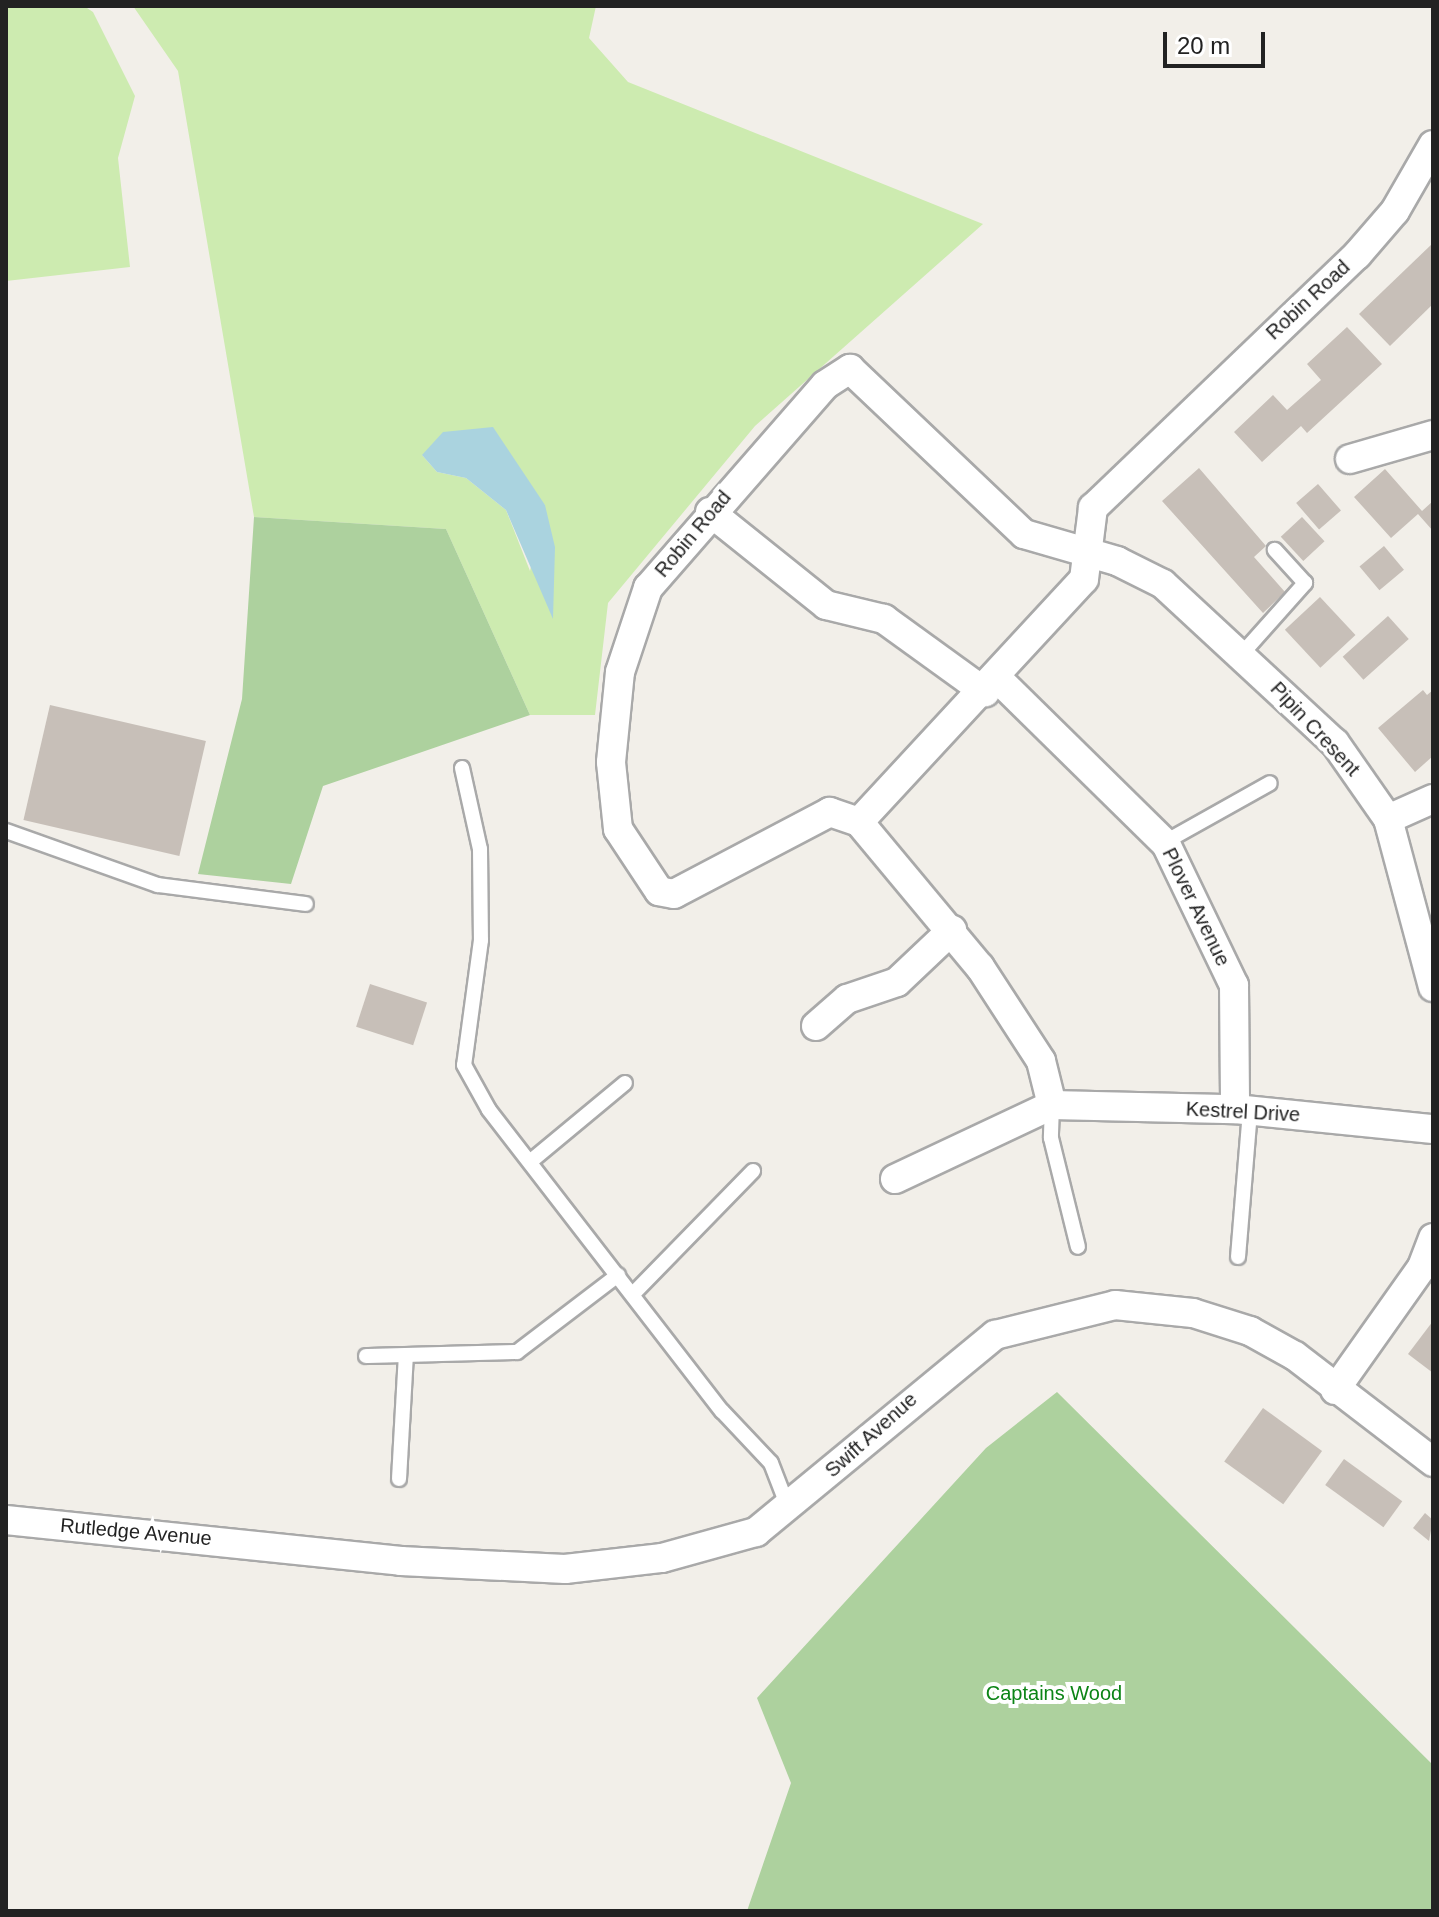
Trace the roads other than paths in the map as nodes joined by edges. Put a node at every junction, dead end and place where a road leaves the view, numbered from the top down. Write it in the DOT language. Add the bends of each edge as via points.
graph roads {
  1 [pos="1433,145"];
  2 [pos="1433,435"];
  3 [pos="1350,459"];
  4 [pos="710,512"];
  5 [pos="1275,550"];
  6 [pos="1091,553"];
  7 [pos="1240,656"];
  8 [pos="991,685"];
  9 [pos="462,768"];
  10 [pos="1270,783"];
  11 [pos="1433,799"];
  12 [pos="1388,819"];
  13 [pos="859,822"];
  14 [pos="6,831"];
  15 [pos="1165,842"];
  16 [pos="306,904"];
  17 [pos="952,930"];
  18 [pos="1427,938"];
  19 [pos="1433,987"];
  20 [pos="816,1026"];
  21 [pos="625,1083"];
  22 [pos="1052,1105"];
  23 [pos="1242,1110"];
  24 [pos="1433,1129"];
  25 [pos="531,1161"];
  26 [pos="753,1171"];
  27 [pos="895,1179"];
  28 [pos="1433,1238"];
  29 [pos="1078,1247"];
  30 [pos="1238,1257"];
  31 [pos="618,1275"];
  32 [pos="633,1294"];
  33 [pos="406,1355"];
  34 [pos="366,1356"];
  35 [pos="1335,1390"];
  36 [pos="1433,1462"];
  37 [pos="399,1479"];
  38 [pos="789,1508"];
  39 [pos="6,1520"];
  40 [pos="265,1544"];
  1 -- 6 [label="street, Robin Road" via="1395,211 1357,255 1093,508 1087,525"];
  2 -- 3 [label="street"];
  4 -- 6 [label="street, Robin Road" via="825,385 850,369 1024,534"];
  4 -- 8 [label="street, Plover Avenue" via="826,605 884,619"];
  4 -- 13 [label="street, Robin Road" via="648,588 620,672 611,762 618,829 659,891 674,894 830,812"];
  5 -- 7 [label="lane" via="1305,583"];
  6 -- 7 [label="street, Pipin Cresent" via="1163,584"];
  6 -- 8 [label="street, Robin Road" via="1084,579"];
  7 -- 12 [label="street, Pipin Cresent" via="1335,743"];
  8 -- 13 [label="street, Robin Road"];
  8 -- 15 [label="street, Plover Avenue"];
  9 -- 25 [label="lane" via="480,849 481,940 464,1065 489,1110"];
  10 -- 15 [label="lane"];
  11 -- 12 [label="street"];
  12 -- 18 [label="street, Pipin Cresent"];
  13 -- 17 [label="street"];
  14 -- 16 [label="lane" via="158,885"];
  15 -- 23 [label="street, Plover Avenue" via="1234,985"];
  17 -- 20 [label="street" via="897,982 847,999"];
  17 -- 22 [label="street" via="1041,1061"];
  18 -- 19 [label="street, Pipin Cresent"];
  21 -- 25 [label="lane"];
  22 -- 23 [label="street, Kestrel Drive"];
  22 -- 27 [label="street"];
  22 -- 29 [label="lane" via="1051,1138"];
  23 -- 24 [label="street, Kestrel Drive"];
  23 -- 30 [label="lane"];
  25 -- 31 [label="lane"];
  26 -- 32 [label="lane"];
  28 -- 35 [label="street" via="1422,1267"];
  31 -- 32 [label="lane"];
  31 -- 33 [label="lane" via="517,1352"];
  32 -- 38 [label="lane" via="742,1436 771,1463"];
  33 -- 34 [label="lane"];
  33 -- 37 [label="lane"];
  35 -- 36 [label="street, Swift Avenue"];
  35 -- 38 [label="street, Swift Avenue" via="1295,1356 1221,1320 1115,1305 1071,1311 995,1335 957,1361"];
  38 -- 40 [label="street, Swift Avenue" via="756,1532 700,1550 565,1569 401,1561"];
  39 -- 40 [label="street, Rutledge Avenue"];
}
